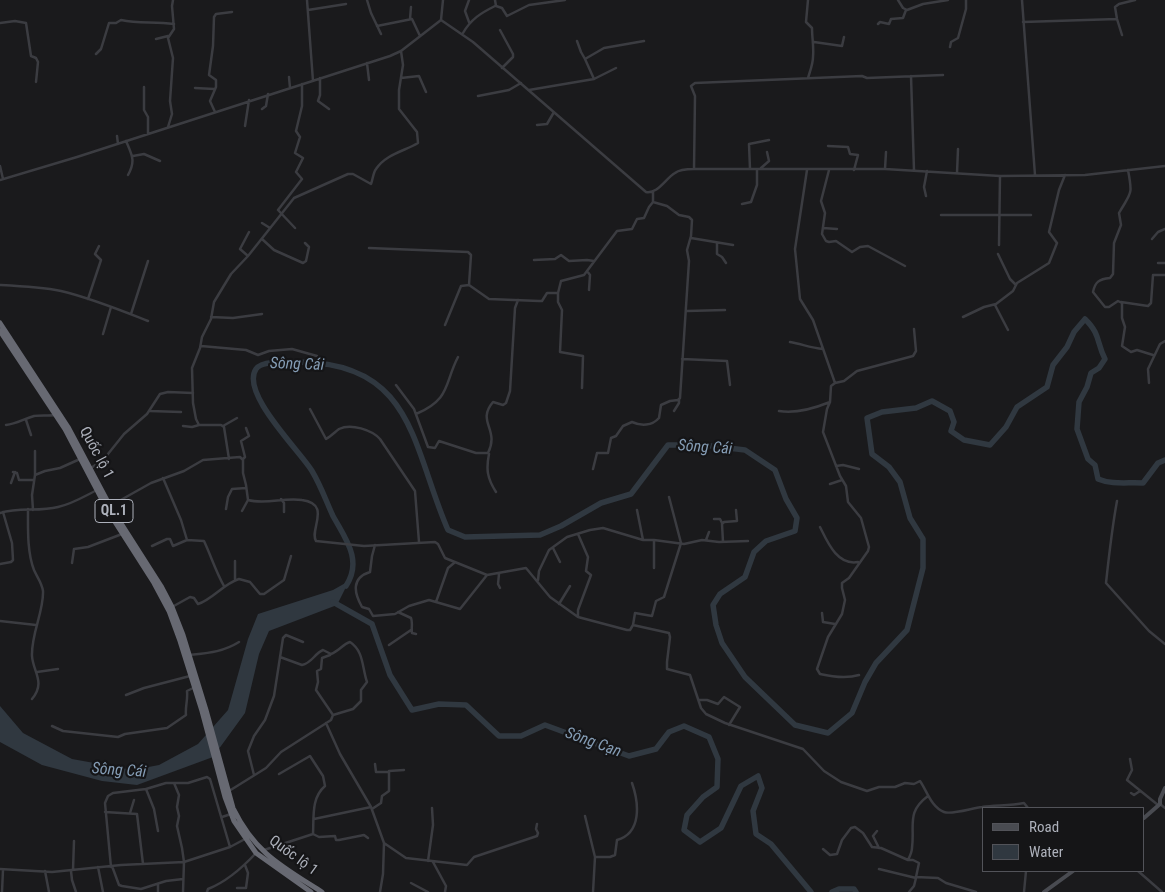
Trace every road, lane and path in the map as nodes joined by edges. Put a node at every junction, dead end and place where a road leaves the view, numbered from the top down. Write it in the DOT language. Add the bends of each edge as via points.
graph roads {
  1 [pos="174,0"];
  2 [pos="307,0"];
  3 [pos="367,0"];
  4 [pos="443,0"];
  5 [pos="469,0"];
  6 [pos="495,0"];
  7 [pos="566,0"];
  8 [pos="808,0"];
  9 [pos="898,0"];
  10 [pos="948,0"];
  11 [pos="966,0"];
  12 [pos="1022,0"];
  13 [pos="1135,0"];
  14 [pos="346,4"];
  15 [pos="495,6"];
  16 [pos="411,7"];
  17 [pos="308,10"];
  18 [pos="906,10"];
  19 [pos="232,12"];
  20 [pos="410,19"];
  21 [pos="1116,19"];
  22 [pos="440,20"];
  23 [pos="469,22"];
  24 [pos="1023,22"];
  25 [pos="0,23"];
  26 [pos="174,24"];
  27 [pos="878,24"];
  28 [pos="377,26"];
  29 [pos="500,30"];
  30 [pos="462,33"];
  31 [pos="381,34"];
  32 [pos="1122,35"];
  33 [pos="168,36"];
  34 [pos="420,36"];
  35 [pos="844,37"];
  36 [pos="156,39"];
  37 [pos="577,41"];
  38 [pos="644,41"];
  39 [pos="814,42"];
  40 [pos="950,47"];
  41 [pos="401,51"];
  42 [pos="96,54"];
  43 [pos="585,59"];
  44 [pos="367,63"];
  45 [pos="502,68"];
  46 [pos="616,68"];
  47 [pos="942,75"];
  48 [pos="911,76"];
  49 [pos="289,77"];
  50 [pos="320,78"];
  51 [pos="401,78"];
  52 [pos="808,78"];
  53 [pos="594,79"];
  54 [pos="370,80"];
  55 [pos="313,81"];
  56 [pos="36,82"];
  57 [pos="521,83"];
  58 [pos="302,84"];
  59 [pos="144,87"];
  60 [pos="195,88"];
  61 [pos="290,88"];
  62 [pos="214,89"];
  63 [pos="529,90"];
  64 [pos="426,92"];
  65 [pos="268,94"];
  66 [pos="478,96"];
  67 [pos="249,100"];
  68 [pos="329,109"];
  69 [pos="262,110"];
  70 [pos="215,112"];
  71 [pos="554,112"];
  72 [pos="537,125"];
  73 [pos="245,126"];
  74 [pos="168,127"];
  75 [pos="148,134"];
  76 [pos="117,136"];
  77 [pos="769,140"];
  78 [pos="126,141"];
  79 [pos="118,144"];
  80 [pos="828,146"];
  81 [pos="958,149"];
  82 [pos="767,152"];
  83 [pos="886,152"];
  84 [pos="133,156"];
  85 [pos="160,161"];
  86 [pos="0,166"];
  87 [pos="1165,166"];
  88 [pos="694,168"];
  89 [pos="750,169"];
  90 [pos="758,169"];
  91 [pos="884,169"];
  92 [pos="807,170"];
  93 [pos="829,170"];
  94 [pos="854,170"];
  95 [pos="914,170"];
  96 [pos="1128,170"];
  97 [pos="927,171"];
  98 [pos="957,173"];
  99 [pos="1035,174"];
  100 [pos="128,175"];
  101 [pos="1065,175"];
  102 [pos="1000,176"];
  103 [pos="1,180"];
  104 [pos="653,191"];
  105 [pos="926,196"];
  106 [pos="653,202"];
  107 [pos="742,204"];
  108 [pos="280,213"];
  109 [pos="941,215"];
  110 [pos="999,215"];
  111 [pos="1031,216"];
  112 [pos="262,223"];
  113 [pos="269,227"];
  114 [pos="295,228"];
  115 [pos="824,228"];
  116 [pos="837,228"];
  117 [pos="1165,230"];
  118 [pos="249,232"];
  119 [pos="691,238"];
  120 [pos="262,239"];
  121 [pos="1152,239"];
  122 [pos="305,243"];
  123 [pos="717,243"];
  124 [pos="733,245"];
  125 [pos="999,245"];
  126 [pos="100,246"];
  127 [pos="369,248"];
  128 [pos="998,254"];
  129 [pos="248,256"];
  130 [pos="534,260"];
  131 [pos="148,261"];
  132 [pos="594,262"];
  133 [pos="726,262"];
  134 [pos="1158,263"];
  135 [pos="1165,263"];
  136 [pos="905,266"];
  137 [pos="587,271"];
  138 [pos="1165,275"];
  139 [pos="0,284"];
  140 [pos="469,285"];
  141 [pos="1016,285"];
  142 [pos="589,290"];
  143 [pos="558,293"];
  144 [pos="88,299"];
  145 [pos="518,300"];
  146 [pos="1121,302"];
  147 [pos="995,305"];
  148 [pos="111,307"];
  149 [pos="725,310"];
  150 [pos="686,311"];
  151 [pos="131,314"];
  152 [pos="262,314"];
  153 [pos="212,317"];
  154 [pos="963,317"];
  155 [pos="148,321"];
  156 [pos="0,323"];
  157 [pos="445,325"];
  158 [pos="914,329"];
  159 [pos="1008,330"];
  160 [pos="0,332"];
  161 [pos="103,334"];
  162 [pos="1165,341"];
  163 [pos="790,342"];
  164 [pos="201,346"];
  165 [pos="823,349"];
  166 [pos="1153,355"];
  167 [pos="318,356"];
  168 [pos="458,357"];
  169 [pos="682,358"];
  170 [pos="835,383"];
  171 [pos="1149,383"];
  172 [pos="396,385"];
  173 [pos="730,385"];
  174 [pos="582,388"];
  175 [pos="193,392"];
  176 [pos="679,399"];
  177 [pos="830,402"];
  178 [pos="310,408"];
  179 [pos="674,411"];
  180 [pos="778,411"];
  181 [pos="149,412"];
  182 [pos="181,412"];
  183 [pos="416,414"];
  184 [pos="56,415"];
  185 [pos="237,418"];
  186 [pos="26,420"];
  187 [pos="6,425"];
  188 [pos="199,425"];
  189 [pos="183,426"];
  190 [pos="223,426"];
  191 [pos="246,428"];
  192 [pos="31,435"];
  193 [pos="34,451"];
  194 [pos="489,452"];
  195 [pos="81,458"];
  196 [pos="229,459"];
  197 [pos="243,459"];
  198 [pos="836,466"];
  199 [pos="91,468"];
  200 [pos="859,468"];
  201 [pos="593,469"];
  202 [pos="35,476"];
  203 [pos="164,478"];
  204 [pos="34,480"];
  205 [pos="842,480"];
  206 [pos="11,483"];
  207 [pos="830,484"];
  208 [pos="246,488"];
  209 [pos="99,489"];
  210 [pos="496,492"];
  211 [pos="669,497"];
  212 [pos="248,500"];
  213 [pos="281,500"];
  214 [pos="1117,501"];
  215 [pos="110,506"];
  216 [pos="28,509"];
  217 [pos="226,509"];
  218 [pos="33,510"];
  219 [pos="637,510"];
  220 [pos="736,510"];
  221 [pos="242,511"];
  222 [pos="284,512"];
  223 [pos="2,513"];
  224 [pos="714,519"];
  225 [pos="722,523"];
  226 [pos="820,527"];
  227 [pos="709,532"];
  228 [pos="122,534"];
  229 [pos="578,534"];
  230 [pos="187,540"];
  231 [pos="643,540"];
  232 [pos="654,540"];
  233 [pos="706,540"];
  234 [pos="748,541"];
  235 [pos="419,542"];
  236 [pos="723,542"];
  237 [pos="681,543"];
  238 [pos="376,545"];
  239 [pos="152,546"];
  240 [pos="553,548"];
  241 [pos="291,556"];
  242 [pos="235,561"];
  243 [pos="860,561"];
  244 [pos="560,562"];
  245 [pos="72,563"];
  246 [pos="454,563"];
  247 [pos="0,564"];
  248 [pos="654,568"];
  249 [pos="500,573"];
  250 [pos="487,576"];
  251 [pos="235,580"];
  252 [pos="538,580"];
  253 [pos="224,586"];
  254 [pos="570,586"];
  255 [pos="500,588"];
  256 [pos="436,602"];
  257 [pos="559,604"];
  258 [pos="172,608"];
  259 [pos="398,612"];
  260 [pos="822,613"];
  261 [pos="578,617"];
  262 [pos="0,621"];
  263 [pos="835,624"];
  264 [pos="36,625"];
  265 [pos="633,625"];
  266 [pos="411,630"];
  267 [pos="416,634"];
  268 [pos="239,642"];
  269 [pos="303,642"];
  270 [pos="1165,644"];
  271 [pos="389,645"];
  272 [pos="330,654"];
  273 [pos="189,655"];
  274 [pos="280,658"];
  275 [pos="58,669"];
  276 [pos="38,672"];
  277 [pos="859,675"];
  278 [pos="190,676"];
  279 [pos="193,688"];
  280 [pos="126,696"];
  281 [pos="32,699"];
  282 [pos="698,700"];
  283 [pos="204,710"];
  284 [pos="332,715"];
  285 [pos="326,723"];
  286 [pos="729,725"];
  287 [pos="52,726"];
  288 [pos="1130,759"];
  289 [pos="375,764"];
  290 [pos="404,770"];
  291 [pos="388,772"];
  292 [pos="279,774"];
  293 [pos="254,775"];
  294 [pos="174,783"];
  295 [pos="632,783"];
  296 [pos="225,785"];
  297 [pos="1165,788"];
  298 [pos="146,789"];
  299 [pos="229,791"];
  300 [pos="1140,791"];
  301 [pos="1130,794"];
  302 [pos="928,796"];
  303 [pos="134,800"];
  304 [pos="1159,804"];
  305 [pos="982,807"];
  306 [pos="985,807"];
  307 [pos="1027,807"];
  308 [pos="371,808"];
  309 [pos="432,808"];
  310 [pos="1165,808"];
  311 [pos="105,812"];
  312 [pos="130,813"];
  313 [pos="231,814"];
  314 [pos="585,816"];
  315 [pos="1145,817"];
  316 [pos="222,818"];
  317 [pos="314,819"];
  318 [pos="537,824"];
  319 [pos="158,831"];
  320 [pos="877,831"];
  321 [pos="314,834"];
  322 [pos="368,838"];
  323 [pos="245,839"];
  324 [pos="74,842"];
  325 [pos="384,843"];
  326 [pos="230,847"];
  327 [pos="879,848"];
  328 [pos="823,849"];
  329 [pos="259,852"];
  330 [pos="595,857"];
  331 [pos="908,860"];
  332 [pos="428,861"];
  333 [pos="184,862"];
  334 [pos="433,862"];
  335 [pos="143,864"];
  336 [pos="245,865"];
  337 [pos="111,866"];
  338 [pos="98,867"];
  339 [pos="879,869"];
  340 [pos="1,870"];
  341 [pos="72,870"];
  342 [pos="45,871"];
  343 [pos="1026,872"];
  344 [pos="1071,872"];
  345 [pos="1139,872"];
  346 [pos="916,878"];
  347 [pos="183,879"];
  348 [pos="412,884"];
  349 [pos="158,885"];
  350 [pos="237,888"];
  351 [pos="2,892"];
  352 [pos="49,892"];
  353 [pos="76,892"];
  354 [pos="103,892"];
  355 [pos="158,892"];
  356 [pos="183,892"];
  357 [pos="207,892"];
  358 [pos="312,892"];
  359 [pos="322,892"];
  360 [pos="380,892"];
  361 [pos="428,892"];
  362 [pos="445,892"];
  363 [pos="593,892"];
  364 [pos="909,892"];
  365 [pos="976,892"];
  366 [pos="1024,892"];
  367 [pos="1044,892"];
  368 [pos="1162,892"];
  1 -- 26 [label="street"];
  2 -- 17 [label="street"];
  3 -- 28 [label="street"];
  4 -- 22 [label="street"];
  5 -- 23 [label="street" via="465,12"];
  6 -- 15 [label="street"];
  7 -- 15 [label="street" via="529,5 507,16 502,8"];
  8 -- 39 [label="street" via="806,22 812,28"];
  9 -- 18 [label="street"];
  10 -- 18 [label="street"];
  11 -- 40 [label="street" via="958,38"];
  12 -- 24 [label="street"];
  13 -- 21 [label="street" via="1117,4"];
  14 -- 17 [label="street"];
  15 -- 23 [label="street"];
  16 -- 20 [label="street"];
  17 -- 55 [label="street"];
  18 -- 27 [label="street" via="903,18 891,19 889,24"];
  19 -- 62 [label="street" via="214,16 209,75 216,79"];
  20 -- 28 [label="street"];
  20 -- 34 [label="street" via="414,20"];
  21 -- 24 [label="street"];
  21 -- 32 [label="street"];
  22 -- 30 [label="street"];
  22 -- 34 [label="street"];
  23 -- 30 [label="street"];
  24 -- 99 [label="street"];
  25 -- 56 [label="street" via="26,23 31,55 38,62"];
  26 -- 33 [label="street"];
  26 -- 42 [label="street" via="138,24 121,20 109,23"];
  28 -- 31 [label="street"];
  29 -- 45 [label="street" via="513,54"];
  30 -- 45 [label="street"];
  33 -- 36 [label="street"];
  33 -- 74 [label="street" via="173,58 172,114"];
  34 -- 41 [label="street"];
  35 -- 39 [label="street" via="842,46"];
  37 -- 43 [label="street"];
  38 -- 43 [label="street" via="604,48"];
  39 -- 52 [label="street"];
  41 -- 44 [label="street"];
  41 -- 51 [label="street"];
  43 -- 53 [label="street"];
  44 -- 50 [label="street"];
  44 -- 54 [label="street"];
  45 -- 57 [label="street"];
  46 -- 53 [label="street"];
  47 -- 48 [label="street"];
  48 -- 52 [label="street"];
  48 -- 95 [label="street"];
  49 -- 61 [label="street"];
  50 -- 55 [label="street"];
  50 -- 68 [label="street" via="318,101"];
  51 -- 64 [label="street" via="419,76"];
  51 -- 108 [label="street" via="399,107 417,132 418,143 378,166 371,184 348,174 296,196"];
  52 -- 88 [label="street" via="693,83"];
  53 -- 63 [label="street"];
  55 -- 58 [label="street"];
  57 -- 63 [label="street"];
  57 -- 66 [label="street" via="509,90"];
  58 -- 61 [label="street"];
  58 -- 108 [label="street" via="302,106 296,131 300,137 295,154 303,158 296,172 302,179 279,209"];
  59 -- 75 [label="street"];
  60 -- 62 [label="street"];
  61 -- 65 [label="street"];
  62 -- 70 [label="street" via="210,101"];
  63 -- 71 [label="street"];
  65 -- 67 [label="street"];
  65 -- 69 [label="street"];
  67 -- 70 [label="street"];
  67 -- 73 [label="street"];
  70 -- 74 [label="street"];
  71 -- 72 [label="street" via="547,124"];
  71 -- 104 [label="street" via="646,192"];
  74 -- 75 [label="street"];
  75 -- 78 [label="street"];
  76 -- 79 [label="street"];
  77 -- 89 [label="street" via="749,144"];
  78 -- 79 [label="street"];
  78 -- 84 [label="street"];
  79 -- 103 [label="street"];
  80 -- 94 [label="street" via="848,147 850,154 858,155"];
  81 -- 98 [label="street"];
  82 -- 90 [label="street" via="769,161"];
  83 -- 91 [label="street"];
  84 -- 85 [label="street" via="144,154"];
  84 -- 100 [label="street"];
  86 -- 103 [label="street"];
  87 -- 96 [label="street"];
  88 -- 89 [label="street"];
  88 -- 104 [label="street" via="673,174"];
  89 -- 90 [label="street"];
  90 -- 92 [label="street"];
  90 -- 107 [label="street" via="751,202"];
  91 -- 94 [label="street"];
  91 -- 95 [label="street"];
  92 -- 93 [label="street"];
  92 -- 165 [label="street" via="796,269 801,301 812,318"];
  93 -- 94 [label="street"];
  93 -- 115 [label="street" via="820,201 825,215"];
  95 -- 97 [label="street"];
  96 -- 101 [label="street"];
  96 -- 146 [label="street" via="1131,190 1119,214 1121,225 1114,243 1113,274 1097,281 1093,291 1105,307"];
  97 -- 98 [label="street"];
  97 -- 105 [label="street"];
  98 -- 102 [label="street"];
  99 -- 101 [label="street"];
  99 -- 102 [label="street"];
  101 -- 141 [label="street" via="1049,232 1057,243 1050,262"];
  102 -- 110 [label="street"];
  104 -- 106 [label="street"];
  106 -- 119 [label="street" via="667,206 679,216 690,218"];
  106 -- 132 [label="street" via="644,218 637,219 632,229 617,231"];
  108 -- 113 [label="street"];
  108 -- 114 [label="street"];
  109 -- 110 [label="street"];
  110 -- 111 [label="street"];
  110 -- 125 [label="street"];
  112 -- 113 [label="street"];
  113 -- 120 [label="street"];
  115 -- 116 [label="street"];
  115 -- 136 [label="street" via="822,234 827,242 836,241 852,252 868,246"];
  117 -- 121 [label="street"];
  118 -- 129 [label="street" via="240,249"];
  119 -- 123 [label="street"];
  119 -- 150 [label="street" via="687,250"];
  120 -- 122 [label="street" via="274,250 303,263 309,248"];
  120 -- 129 [label="street"];
  123 -- 124 [label="street"];
  123 -- 133 [label="street" via="717,254"];
  126 -- 144 [label="street" via="95,254 101,260"];
  127 -- 140 [label="street" via="469,252"];
  128 -- 141 [label="street"];
  129 -- 153 [label="street" via="231,274 214,302"];
  130 -- 132 [label="street" via="555,259 561,255 569,261"];
  131 -- 151 [label="street"];
  132 -- 137 [label="street"];
  134 -- 135 [label="street"];
  137 -- 142 [label="street" via="590,275"];
  137 -- 143 [label="street" via="582,276 561,282"];
  138 -- 146 [label="street" via="1153,275 1148,306"];
  139 -- 144 [label="street" via="56,290"];
  140 -- 145 [label="street" via="487,299"];
  140 -- 157 [label="street" via="461,286"];
  141 -- 147 [label="street"];
  143 -- 145 [label="street" via="546,294 539,301"];
  143 -- 174 [label="street" via="562,310 560,352 583,356"];
  144 -- 148 [label="street"];
  145 -- 194 [label="street" via="508,398 505,404 492,403 486,414 493,439"];
  146 -- 166 [label="street" via="1125,327 1122,345 1131,352 1137,350"];
  147 -- 154 [label="street" via="984,306"];
  147 -- 159 [label="street"];
  148 -- 151 [label="street"];
  148 -- 161 [label="street"];
  149 -- 150 [label="street"];
  150 -- 169 [label="street"];
  151 -- 155 [label="street"];
  152 -- 153 [label="street"];
  153 -- 164 [label="street"];
  156 -- 199 [label="highway, Quốc lộ 1 / QL.1"];
  158 -- 170 [label="street" via="916,351 913,356 857,371"];
  160 -- 184 [label="highway, Quốc lộ 1 / QL.1"];
  162 -- 166 [label="street"];
  163 -- 165 [label="street"];
  164 -- 167 [label="street" via="246,350 258,355 292,349"];
  164 -- 175 [label="street" via="192,368"];
  165 -- 170 [label="street"];
  166 -- 171 [label="street" via="1148,369"];
  168 -- 183 [label="street" via="442,396 432,407"];
  169 -- 173 [label="street" via="727,361"];
  169 -- 176 [label="street"];
  170 -- 177 [label="street" via="830,387"];
  172 -- 183 [label="street"];
  175 -- 181 [label="street" via="163,392"];
  175 -- 188 [label="street"];
  176 -- 179 [label="street"];
  176 -- 201 [label="street" via="661,405 659,418 654,423 632,422 623,426 616,436 610,438 608,453 597,453"];
  177 -- 180 [label="street" via="817,408"];
  177 -- 198 [label="street" via="823,430"];
  178 -- 235 [label="street" via="326,439 347,427 374,432 380,438 415,491"];
  181 -- 182 [label="street"];
  181 -- 199 [label="street" via="124,434 104,459"];
  183 -- 194 [label="street" via="428,447 435,448 439,441 477,453"];
  184 -- 186 [label="street" via="34,416"];
  184 -- 195 [label="highway, Quốc lộ 1 / QL.1"];
  185 -- 190 [label="street"];
  186 -- 187 [label="street"];
  186 -- 192 [label="street"];
  188 -- 189 [label="street"];
  188 -- 190 [label="street"];
  190 -- 196 [label="street"];
  191 -- 197 [label="street" via="249,436 241,441"];
  193 -- 202 [label="street"];
  194 -- 210 [label="street" via="486,467"];
  195 -- 202 [label="street"];
  195 -- 209 [label="highway, Quốc lộ 1 / QL.1"];
  196 -- 197 [label="street"];
  196 -- 203 [label="street" via="205,459"];
  197 -- 208 [label="street"];
  198 -- 200 [label="street"];
  198 -- 205 [label="street"];
  199 -- 209 [label="highway, Quốc lộ 1 / QL.1"];
  202 -- 204 [label="street"];
  203 -- 215 [label="street"];
  203 -- 230 [label="street"];
  204 -- 206 [label="street" via="19,480 14,472"];
  204 -- 218 [label="street"];
  205 -- 207 [label="street"];
  205 -- 243 [label="street" via="848,502 861,518 868,544 868,551"];
  208 -- 212 [label="street"];
  208 -- 217 [label="street" via="232,489"];
  209 -- 215 [label="highway, Quốc lộ 1 / QL.1"];
  209 -- 218 [label="street" via="57,508"];
  209 -- 228 [label="highway, Quốc lộ 1 / QL.1"];
  211 -- 237 [label="street"];
  212 -- 213 [label="street"];
  212 -- 221 [label="street"];
  213 -- 222 [label="street"];
  213 -- 238 [label="street" via="311,502 319,516 314,539"];
  214 -- 270 [label="street" via="1106,585"];
  215 -- 258 [label="highway, Quốc lộ 1 / QL.1"];
  216 -- 218 [label="street"];
  216 -- 223 [label="street"];
  216 -- 264 [label="street" via="32,560 43,594"];
  219 -- 231 [label="street"];
  220 -- 225 [label="street" via="737,521"];
  223 -- 247 [label="street" via="12,543 13,560"];
  224 -- 225 [label="street" via="720,519"];
  225 -- 236 [label="street"];
  226 -- 243 [label="street" via="831,549 849,562"];
  227 -- 233 [label="street"];
  228 -- 245 [label="street" via="88,548 74,549"];
  228 -- 278 [label="highway, Quốc lộ 1 / QL.1" via="169,611"];
  229 -- 231 [label="street" via="603,528"];
  229 -- 240 [label="street" via="567,537"];
  229 -- 261 [label="street" via="588,557 586,571 591,574"];
  230 -- 239 [label="street" via="173,546 167,539"];
  230 -- 253 [label="street" via="204,541"];
  231 -- 232 [label="street"];
  232 -- 237 [label="street"];
  232 -- 248 [label="street"];
  233 -- 236 [label="street"];
  233 -- 237 [label="street"];
  234 -- 236 [label="street"];
  235 -- 238 [label="street"];
  235 -- 246 [label="street" via="437,543 445,558"];
  237 -- 265 [label="street" via="664,597 656,601 652,616 635,613"];
  238 -- 259 [label="street" via="370,572 362,575 355,590 362,607 370,609 373,616"];
  240 -- 244 [label="street"];
  240 -- 252 [label="street" via="539,571"];
  241 -- 251 [label="street" via="284,580 264,594 242,578"];
  242 -- 251 [label="street"];
  243 -- 263 [label="street" via="842,583 845,600"];
  246 -- 250 [label="street"];
  246 -- 256 [label="street" via="448,568"];
  249 -- 250 [label="street"];
  249 -- 252 [label="street" via="523,567"];
  249 -- 255 [label="street"];
  250 -- 256 [label="street" via="462,609"];
  251 -- 253 [label="street"];
  252 -- 257 [label="street"];
  253 -- 258 [label="street" via="200,603 190,597"];
  254 -- 257 [label="street"];
  256 -- 259 [label="street" via="429,600"];
  257 -- 261 [label="street"];
  258 -- 273 [label="highway, Quốc lộ 1 / QL.1"];
  259 -- 266 [label="street" via="411,618"];
  260 -- 263 [label="street" via="823,622"];
  261 -- 265 [label="street" via="627,630"];
  262 -- 264 [label="street"];
  263 -- 277 [label="street" via="818,663 819,673 846,678"];
  264 -- 276 [label="street" via="32,655"];
  265 -- 282 [label="street" via="670,634 667,669 690,675"];
  266 -- 267 [label="street"];
  266 -- 271 [label="street"];
  268 -- 273 [label="street" via="214,653"];
  269 -- 274 [label="street" via="285,635"];
  272 -- 274 [label="street" via="322,650 302,665"];
  272 -- 284 [label="street" via="322,658 321,669 317,671 316,690"];
  272 -- 284 [label="street" via="352,643 360,652 367,682 362,688 359,704"];
  273 -- 283 [label="highway, Quốc lộ 1 / QL.1"];
  274 -- 293 [label="street" via="270,706 248,750"];
  275 -- 276 [label="street"];
  276 -- 281 [label="street" via="38,690"];
  278 -- 279 [label="highway, Quốc lộ 1 / QL.1"];
  278 -- 280 [label="street"];
  279 -- 283 [label="highway, Quốc lộ 1 / QL.1"];
  279 -- 287 [label="street" via="187,691 186,715 167,728 118,737 64,731"];
  282 -- 286 [label="street" via="702,711"];
  282 -- 286 [label="street" via="718,704 724,698 740,707"];
  283 -- 296 [label="highway, QL.1"];
  284 -- 285 [label="street"];
  285 -- 293 [label="street" via="281,752 270,766"];
  285 -- 308 [label="street"];
  286 -- 302 [label="street" via="803,749 824,771 850,785 867,791 920,781"];
  288 -- 300 [label="street" via="1132,770 1126,780"];
  289 -- 291 [label="street" via="376,772"];
  290 -- 291 [label="street"];
  291 -- 308 [label="street" via="389,791 382,796 381,803"];
  292 -- 317 [label="street" via="310,757 323,776 325,786 314,806"];
  293 -- 299 [label="street"];
  294 -- 298 [label="street"];
  294 -- 316 [label="street" via="209,777"];
  294 -- 333 [label="street" via="179,795 177,826"];
  295 -- 330 [label="street" via="637,805 633,828 626,837 618,840 615,855"];
  296 -- 299 [label="highway, Quốc lộ 1 / QL.1"];
  296 -- 313 [label="highway, Quốc lộ 1 / QL.1"];
  297 -- 304 [label="street"];
  298 -- 311 [label="street" via="110,794"];
  298 -- 319 [label="street"];
  299 -- 329 [label="highway, Quốc lộ 1 / QL.1" via="240,823"];
  300 -- 301 [label="street"];
  300 -- 304 [label="street"];
  302 -- 305 [label="street" via="944,812"];
  302 -- 331 [label="street" via="915,812"];
  303 -- 312 [label="street"];
  304 -- 310 [label="street"];
  304 -- 315 [label="street"];
  306 -- 307 [label="street" via="1024,803"];
  308 -- 317 [label="street"];
  308 -- 325 [label="street"];
  309 -- 332 [label="street"];
  311 -- 312 [label="street"];
  311 -- 337 [label="street"];
  312 -- 335 [label="street" via="137,814"];
  313 -- 316 [label="street"];
  313 -- 323 [label="highway, Quốc lộ 1 / QL.1"];
  314 -- 330 [label="street"];
  316 -- 326 [label="street"];
  317 -- 321 [label="street"];
  318 -- 334 [label="street" via="537,836 474,857 467,865"];
  320 -- 327 [label="street" via="873,836"];
  321 -- 322 [label="street" via="335,836 336,840 364,835"];
  321 -- 329 [label="street"];
  323 -- 326 [label="street"];
  323 -- 329 [label="highway, Quốc lộ 1 / QL.1"];
  324 -- 341 [label="street"];
  325 -- 332 [label="street" via="406,858"];
  325 -- 360 [label="street"];
  326 -- 333 [label="street"];
  327 -- 328 [label="street" via="872,847 863,832 854,827 842,840 837,854 830,855"];
  327 -- 331 [label="street"];
  329 -- 336 [label="street"];
  329 -- 358 [label="highway, Quốc lộ 1 / QL.1"];
  329 -- 359 [label="highway, Quốc lộ 1 / QL.1"];
  330 -- 363 [label="street"];
  331 -- 346 [label="street" via="919,863"];
  332 -- 334 [label="street"];
  333 -- 335 [label="street"];
  333 -- 347 [label="street"];
  334 -- 362 [label="street" via="446,886"];
  335 -- 337 [label="street"];
  336 -- 350 [label="street" via="248,873 246,888"];
  336 -- 357 [label="street"];
  337 -- 338 [label="street"];
  337 -- 349 [label="street" via="121,886 141,889"];
  338 -- 341 [label="street"];
  338 -- 354 [label="street"];
  339 -- 346 [label="street"];
  340 -- 342 [label="street"];
  340 -- 351 [label="street"];
  341 -- 342 [label="street"];
  341 -- 353 [label="street"];
  342 -- 352 [label="street"];
  343 -- 366 [label="street"];
  344 -- 367 [label="street"];
  345 -- 368 [label="street"];
  346 -- 364 [label="street"];
  346 -- 365 [label="street" via="938,878"];
  347 -- 349 [label="street"];
  347 -- 356 [label="street"];
  348 -- 361 [label="street"];
  349 -- 355 [label="street"];
}
